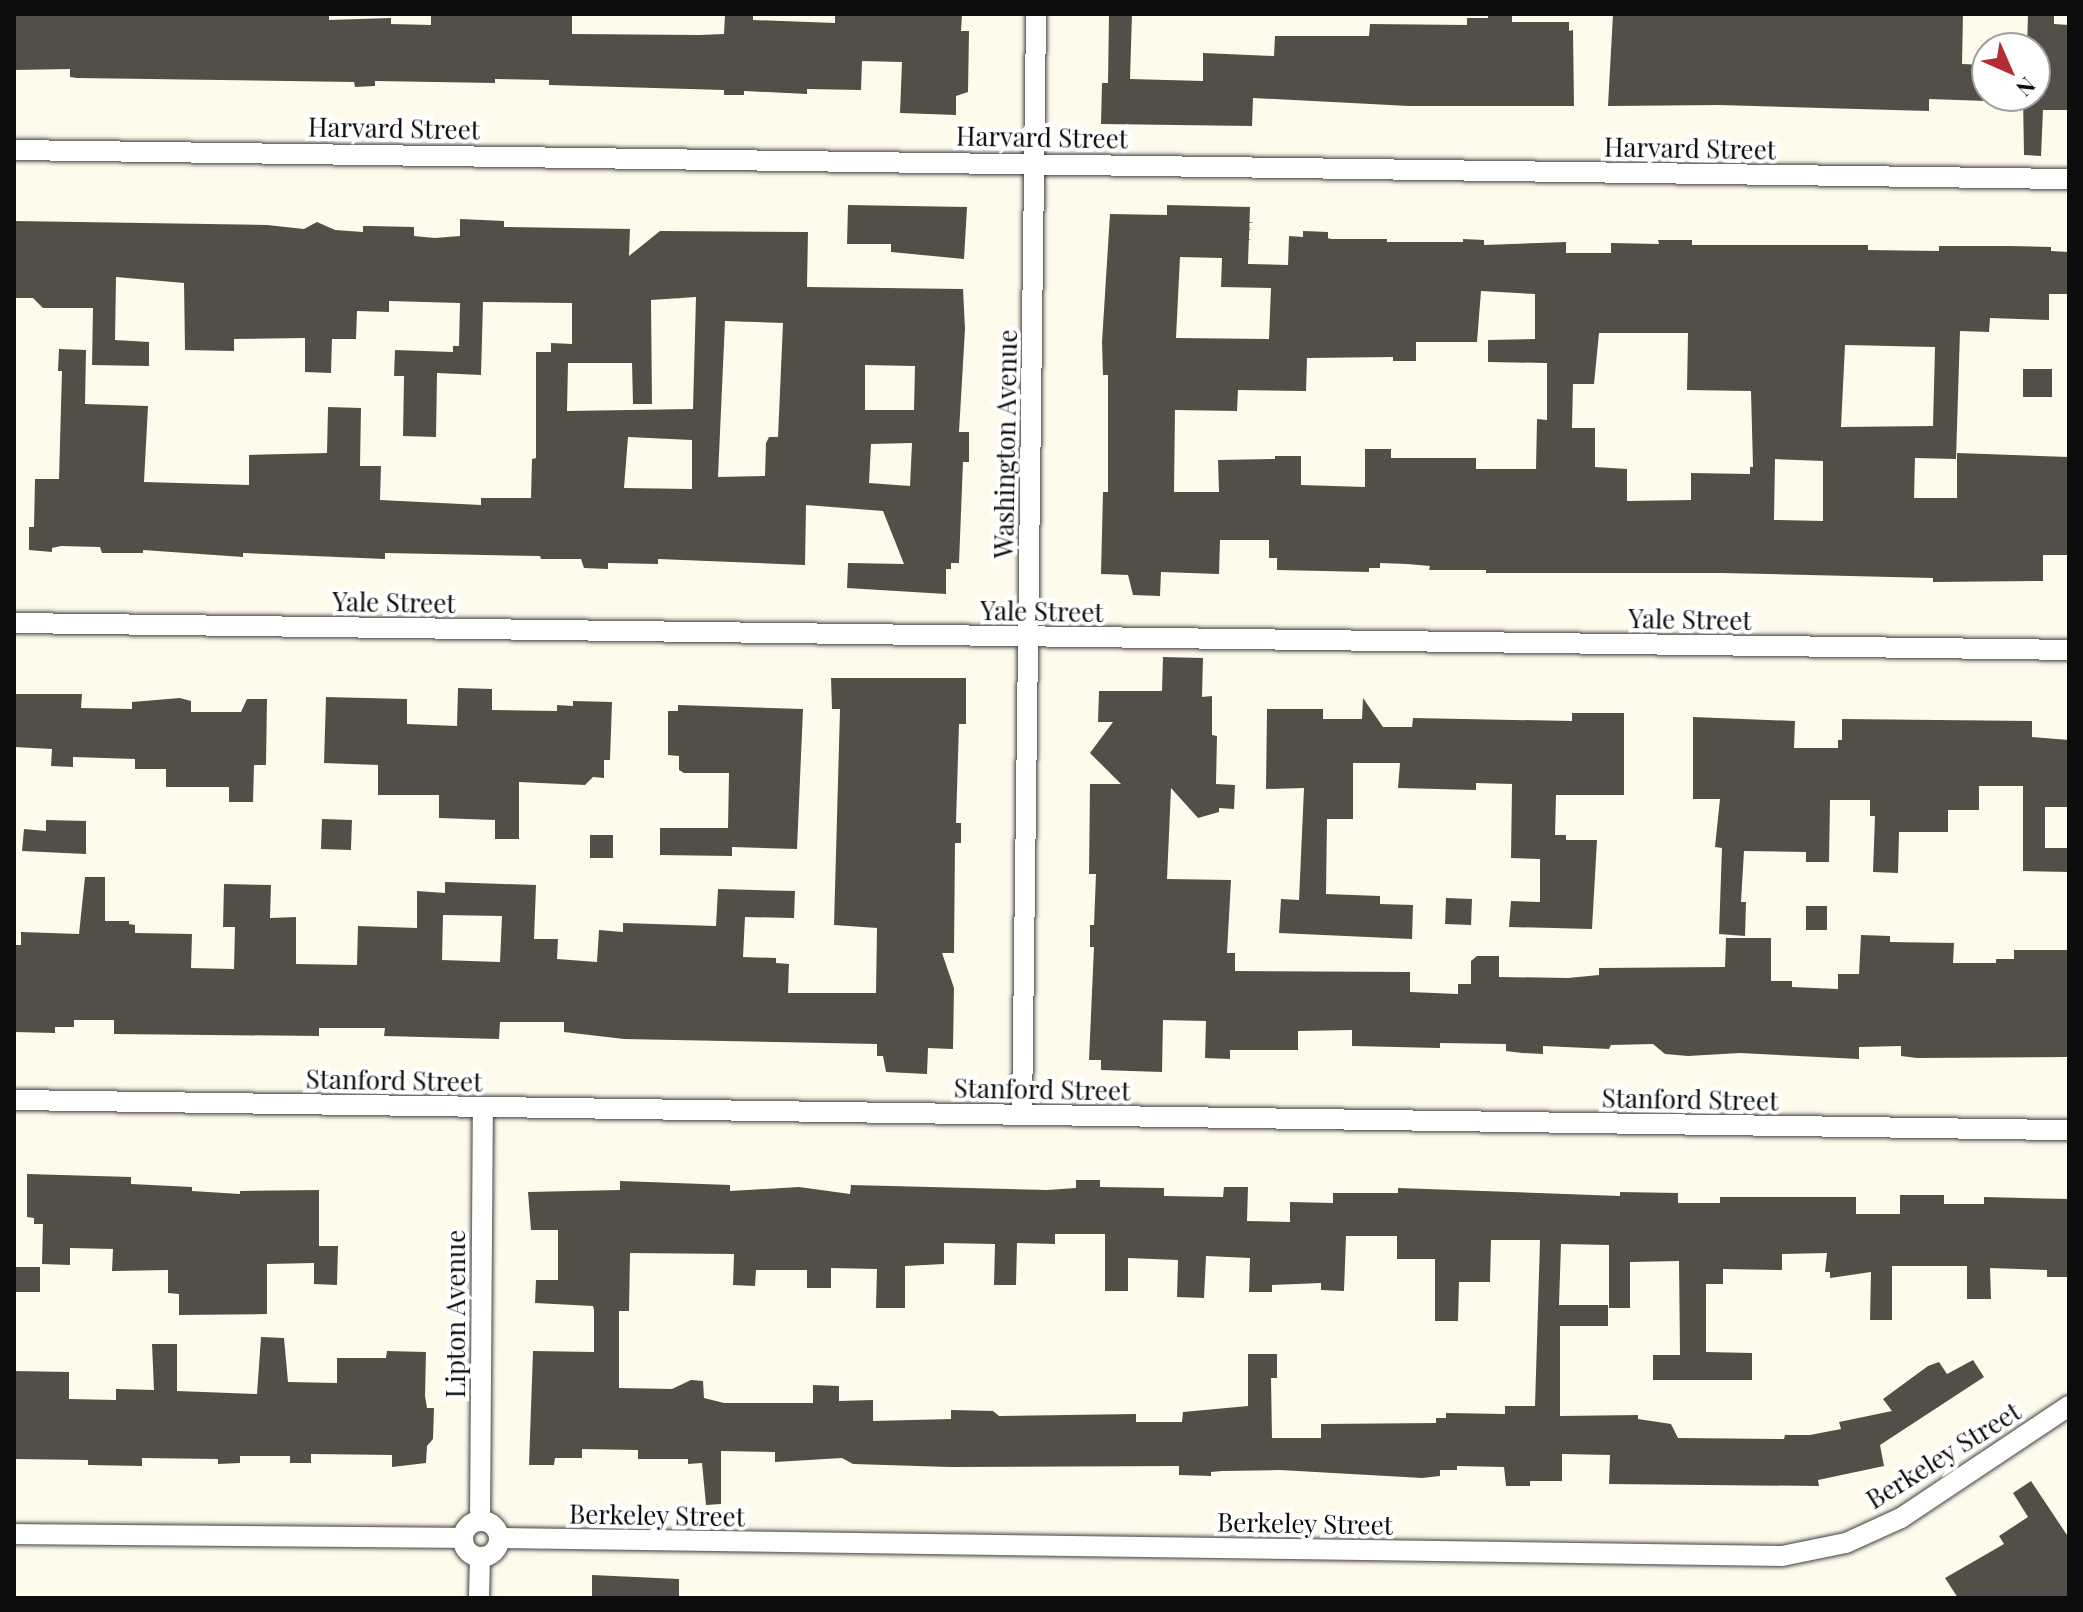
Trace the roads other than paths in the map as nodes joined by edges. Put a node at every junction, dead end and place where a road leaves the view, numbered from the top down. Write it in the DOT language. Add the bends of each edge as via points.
graph roads {
  1 [pos="1036,14"];
  2 [pos="14,150"];
  3 [pos="1034,163"];
  4 [pos="2069,179"];
  5 [pos="14,623"];
  6 [pos="1028,636"];
  7 [pos="2069,650"];
  8 [pos="14,1100"];
  9 [pos="483,1107"];
  10 [pos="1022,1115"];
  11 [pos="2069,1130"];
  12 [pos="2069,1406"];
  13 [pos="480,1520"];
  14 [pos="14,1534"];
  15 [pos="463,1538"];
  16 [pos="499,1538"];
  17 [pos="480,1557"];
  18 [pos="479,1598"];
  1 -- 3 [label="street, Washington Avenue"];
  2 -- 3 [label="street, Harvard Street"];
  3 -- 4 [label="street, Harvard Street"];
  3 -- 6 [label="street, Washington Avenue"];
  5 -- 6 [label="street, Yale Street"];
  6 -- 7 [label="street, Yale Street"];
  6 -- 10 [label="street, Washington Avenue"];
  8 -- 9 [label="street, Stanford Street"];
  9 -- 10 [label="street, Stanford Street"];
  9 -- 13 [label="street, Lipton Avenue"];
  10 -- 11 [label="street, Stanford Street"];
  12 -- 16 [label="street, Berkeley Street" via="1901,1518 1846,1543 1782,1556"];
  13 -- 15 [label="street" via="466,1528"];
  13 -- 16 [label="street" via="495,1527"];
  14 -- 15 [label="street"];
  15 -- 17 [label="street" via="465,1549"];
  16 -- 17 [label="street" via="496,1550"];
  17 -- 18 [label="street"];
}
